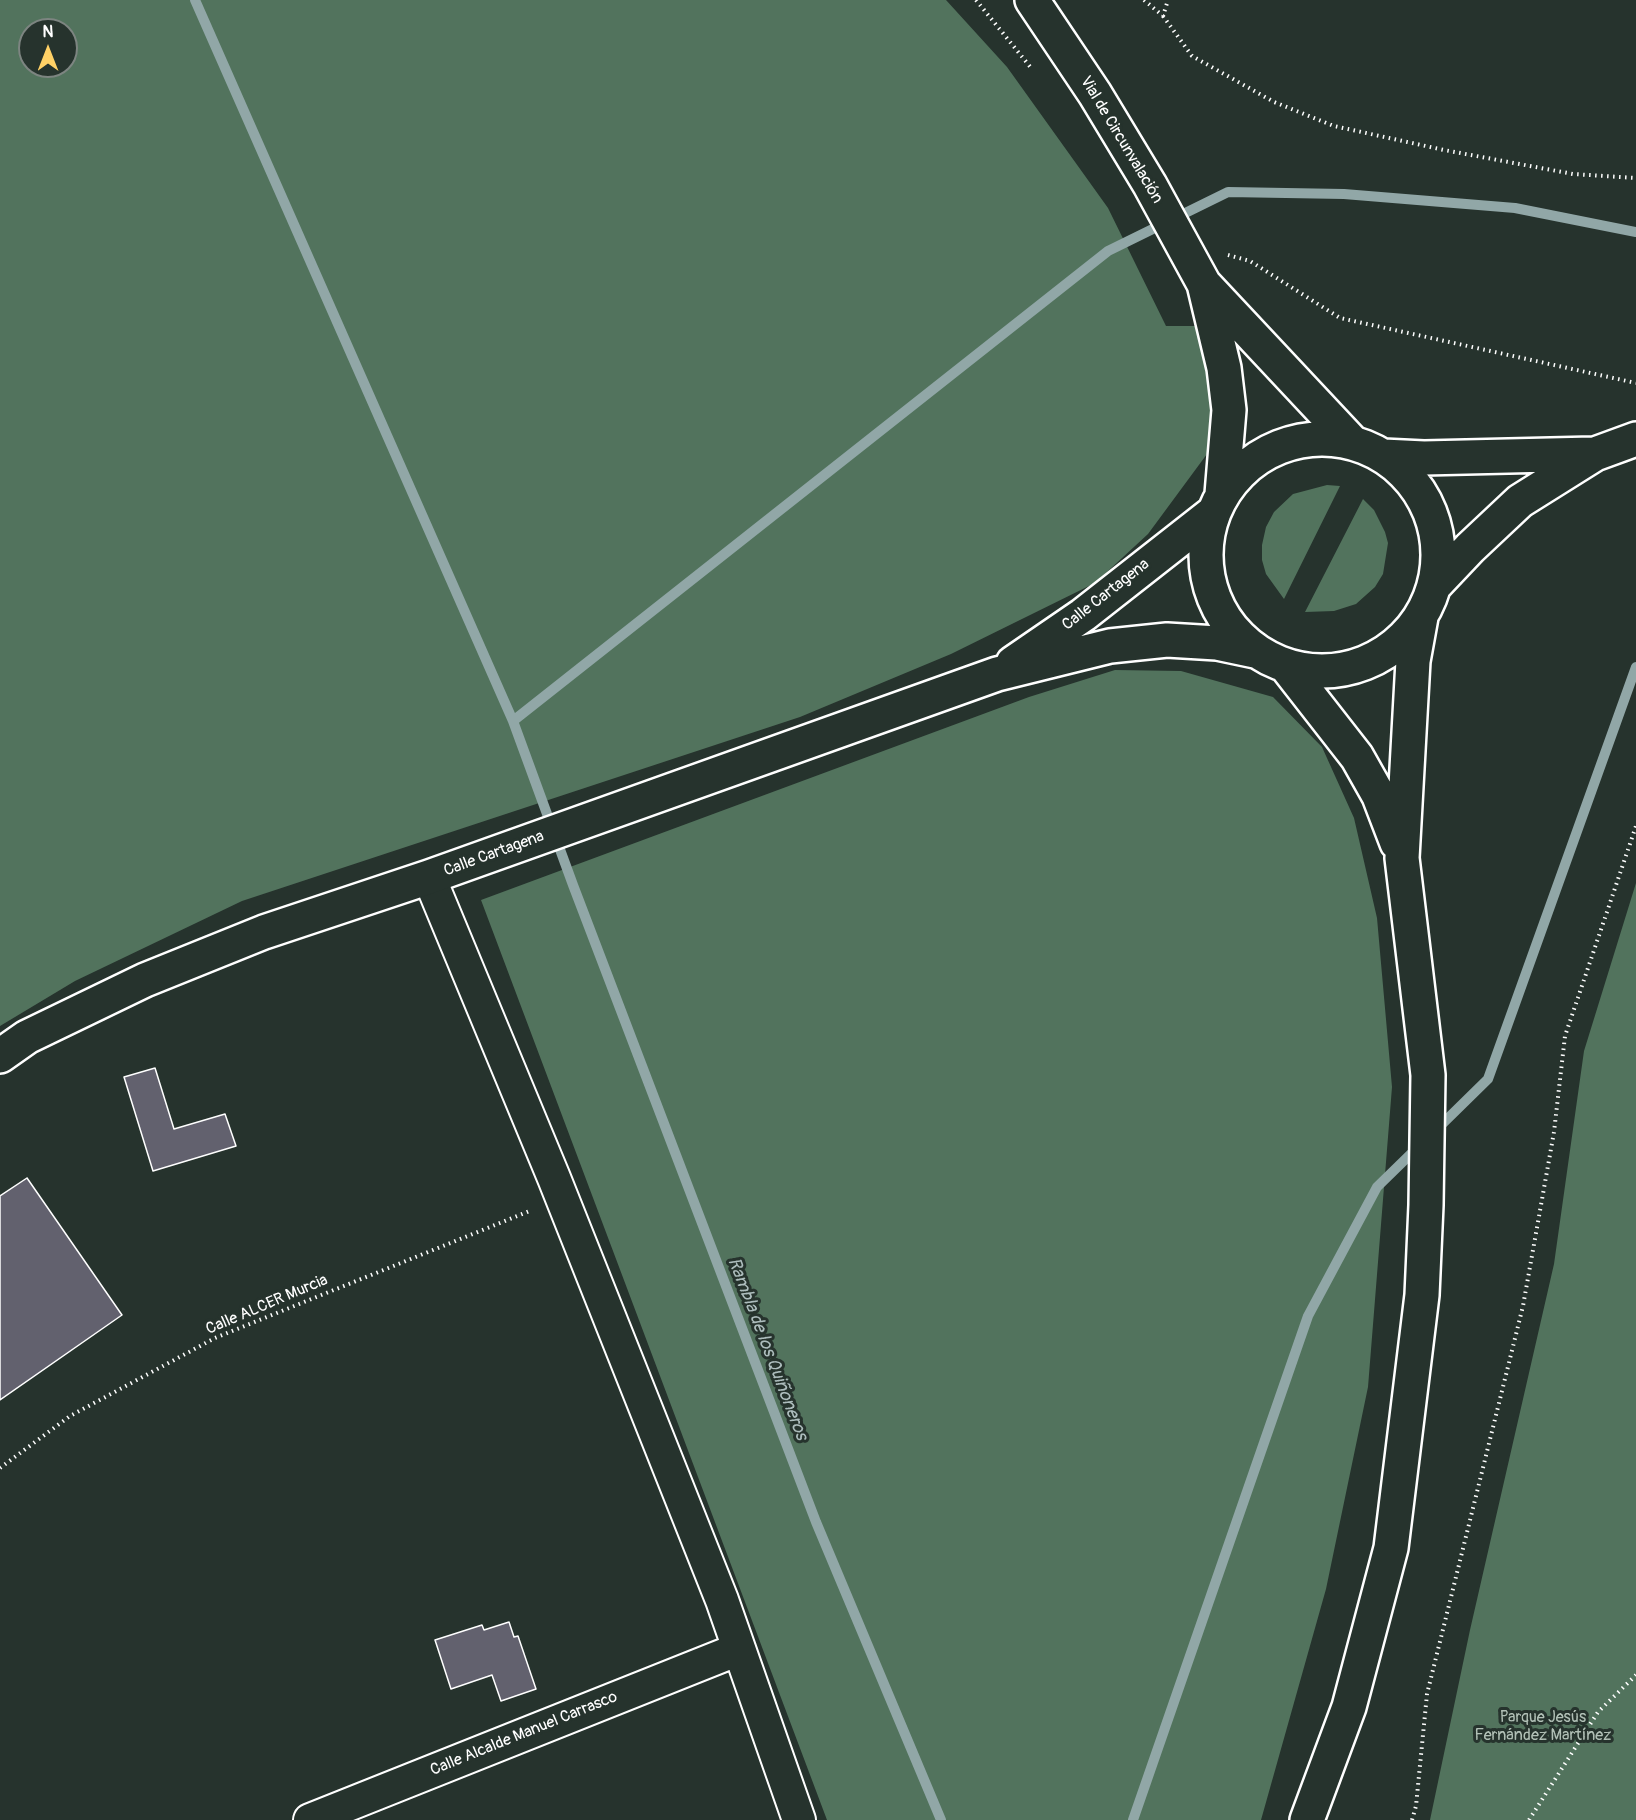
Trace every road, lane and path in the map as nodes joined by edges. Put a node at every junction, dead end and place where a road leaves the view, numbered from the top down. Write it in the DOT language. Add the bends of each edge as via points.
graph roads {
  1 [pos="976,0"];
  2 [pos="1032,0"];
  3 [pos="1144,0"];
  4 [pos="1168,0"];
  5 [pos="1163,16"];
  6 [pos="1039,78"];
  7 [pos="1636,178"];
  8 [pos="1223,254"];
  9 [pos="1204,284"];
  10 [pos="1636,383"];
  11 [pos="1636,439"];
  12 [pos="1352,442"];
  13 [pos="1595,454"];
  14 [pos="1383,456"];
  15 [pos="1218,503"];
  16 [pos="1435,585"];
  17 [pos="1421,617"];
  18 [pos="1255,651"];
  19 [pos="1286,666"];
  20 [pos="997,674"];
  21 [pos="1636,826"];
  22 [pos="1402,858"];
  23 [pos="429,878"];
  24 [pos="0,1056"];
  25 [pos="561,1198"];
  26 [pos="0,1468"];
  27 [pos="739,1649"];
  28 [pos="1636,1675"];
  29 [pos="310,1820"];
  30 [pos="799,1820"];
  31 [pos="1307,1820"];
  32 [pos="1412,1820"];
  33 [pos="1529,1820"];
  1 -- 6 [label="path"];
  2 -- 9 [label="main road, Vial de Circunvalación" via="1095,94"];
  3 -- 5 [label="path"];
  4 -- 5 [label="path"];
  5 -- 7 [label="path" via="1192,56 1274,102 1334,126 1573,174"];
  8 -- 10 [label="path" via="1250,261 1340,318"];
  9 -- 12 [label="main road, Vial de Circunvalación"];
  9 -- 15 [label="main road, Vial de Circunvalación" via="1224,368 1229,410"];
  11 -- 13 [label="main road"];
  12 -- 14 [label="main road"];
  12 -- 15 [label="main road, Calle Cartagena" via="1315,439 1278,447 1246,466"];
  13 -- 14 [label="main road"];
  13 -- 16 [label="main road" via="1520,501"];
  14 -- 16 [label="main road" via="1415,484 1434,521 1439,542"];
  15 -- 18 [label="main road, Vial de Circunvalación" via="1205,550 1210,588 1228,623"];
  15 -- 20 [label="main road, Calle Cartagena" via="1083,615"];
  16 -- 17 [label="main road"];
  17 -- 19 [label="main road" via="1393,647 1347,669 1316,671"];
  17 -- 22 [label="main road" via="1412,671"];
  18 -- 19 [label="main road"];
  18 -- 20 [label="main road, Calle Cartagena" via="1217,643 1167,640 1110,646"];
  19 -- 22 [label="main road" via="1357,757 1379,796"];
  20 -- 23 [label="main road, Calle Cartagena"];
  21 -- 32 [label="path" via="1565,1036 1554,1132 1523,1306 1427,1694"];
  22 -- 31 [label="main road" via="1428,1075 1422,1294 1391,1548 1349,1707"];
  23 -- 24 [label="main road, Calle Cartagena" via="264,932 145,980 27,1037"];
  23 -- 25 [label="street"];
  25 -- 26 [label="path, Calle ALCER Murcia" via="215,1338 70,1416"];
  25 -- 27 [label="street"];
  27 -- 29 [label="street, Calle Alcalde Manuel Carrasco"];
  27 -- 30 [label="street"];
  28 -- 33 [label="path" via="1598,1712"];
}
